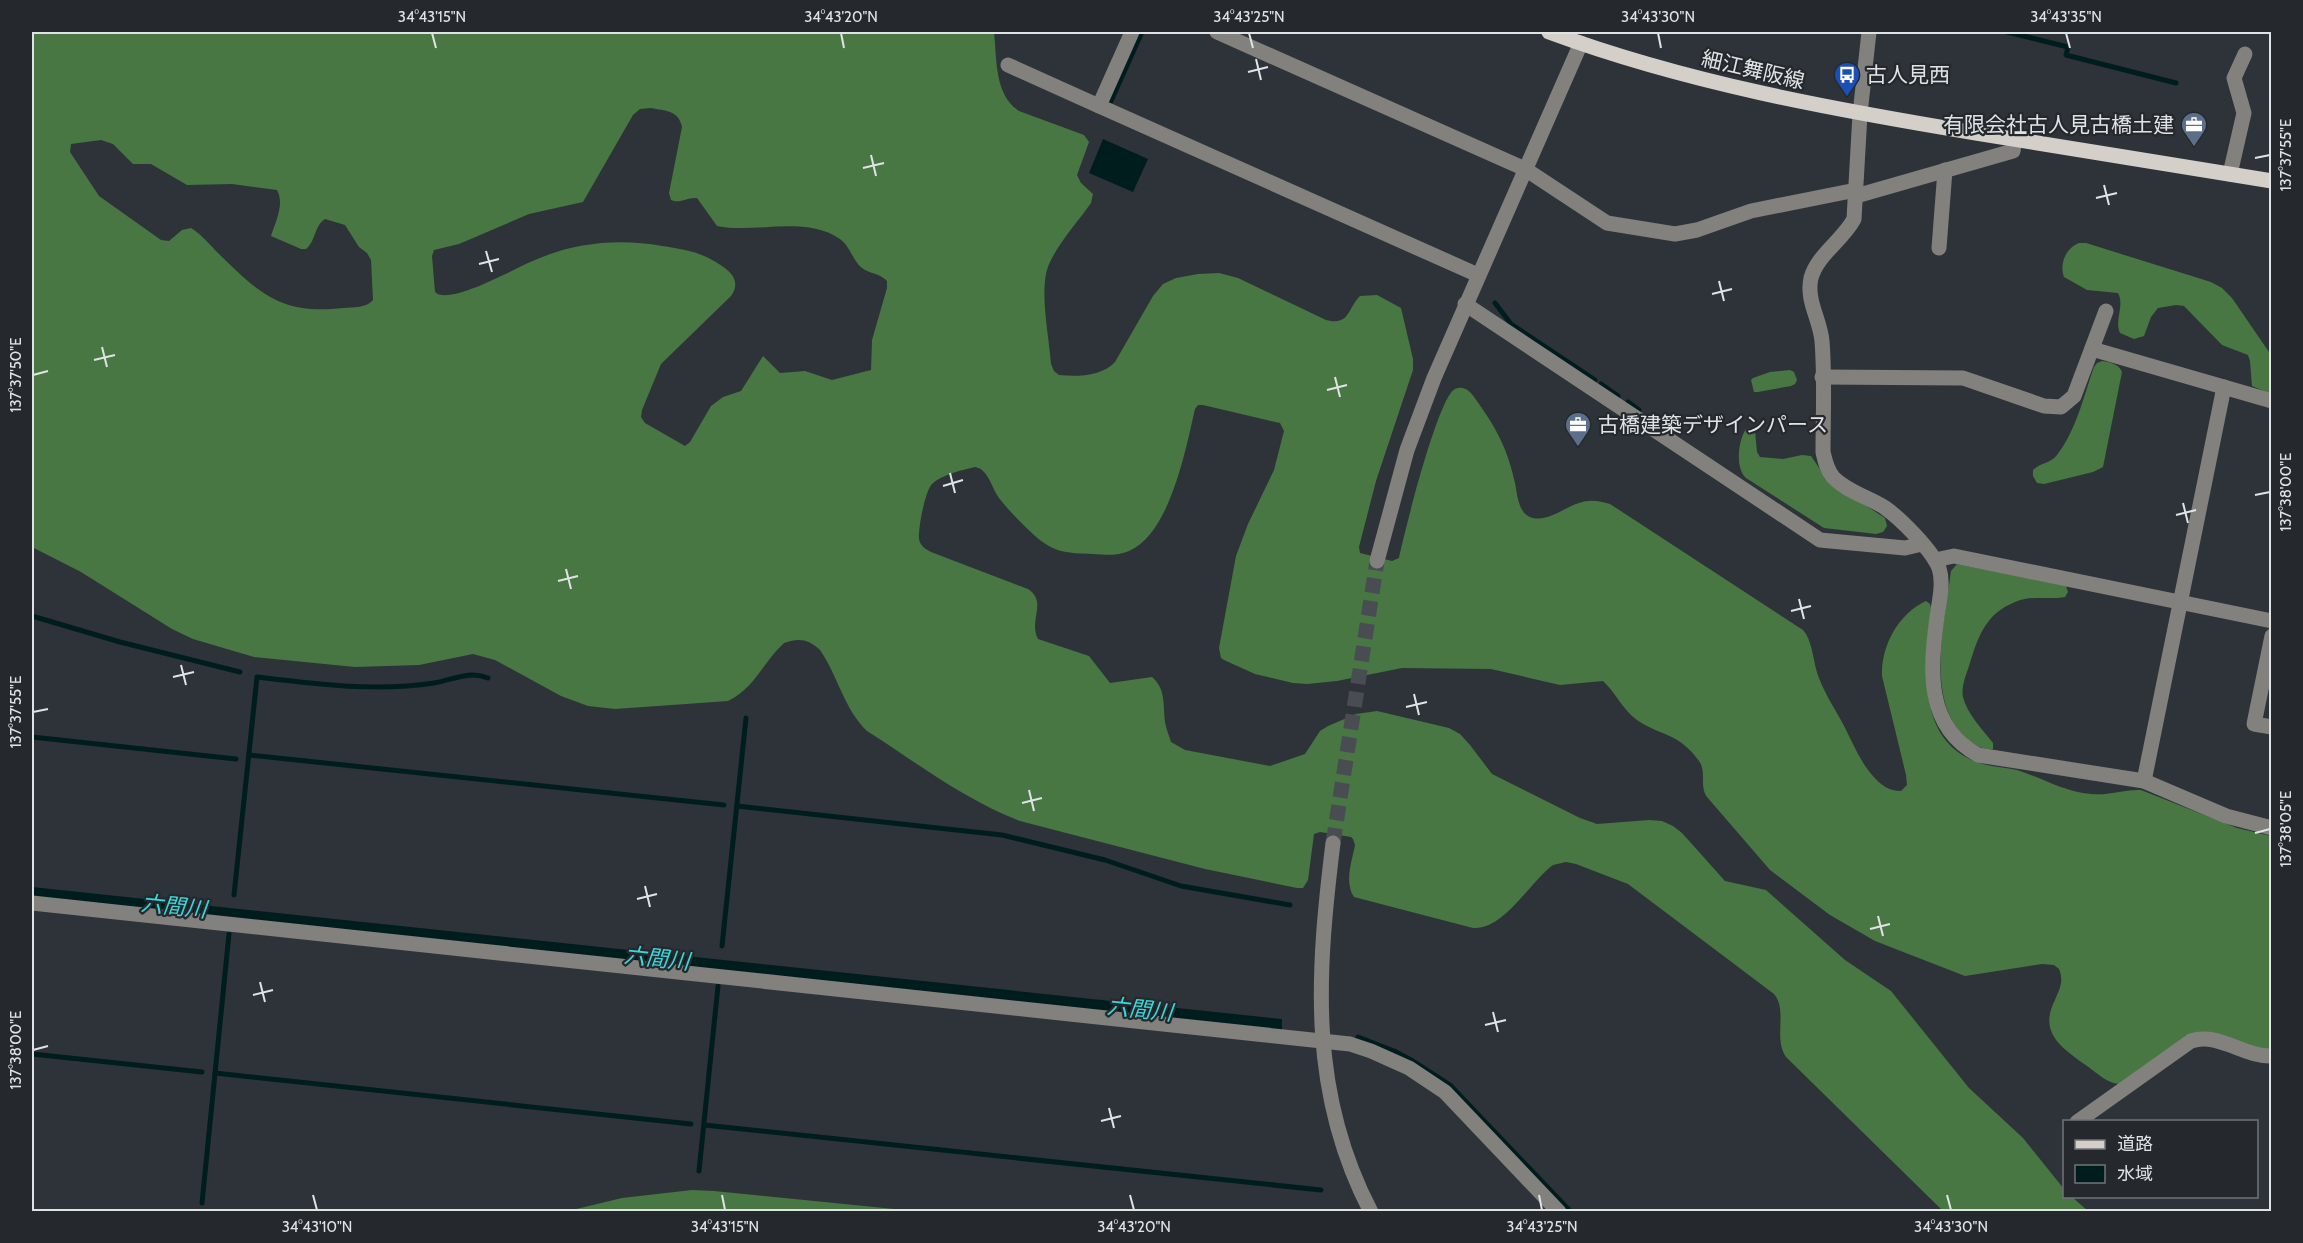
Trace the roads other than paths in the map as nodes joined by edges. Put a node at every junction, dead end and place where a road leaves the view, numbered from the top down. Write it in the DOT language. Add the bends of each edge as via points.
graph roads {
  1 [pos="1132,32"];
  2 [pos="1217,32"];
  3 [pos="1549,32"];
  4 [pos="1869,32"];
  5 [pos="1583,37"];
  6 [pos="2245,54"];
  7 [pos="1008,65"];
  8 [pos="1099,106"];
  9 [pos="1860,114"];
  10 [pos="2015,139"];
  11 [pos="1525,169"];
  12 [pos="1945,170"];
  13 [pos="2230,174"];
  14 [pos="2271,181"];
  15 [pos="1856,193"];
  16 [pos="1939,248"];
  17 [pos="1478,275"];
  18 [pos="1465,304"];
  19 [pos="2106,311"];
  20 [pos="2092,349"];
  21 [pos="1822,377"];
  22 [pos="2223,387"];
  23 [pos="2271,401"];
  24 [pos="1922,544"];
  25 [pos="1935,560"];
  26 [pos="1377,561"];
  27 [pos="2180,603"];
  28 [pos="2271,621"];
  29 [pos="2271,636"];
  30 [pos="2271,727"];
  31 [pos="2144,781"];
  32 [pos="2271,828"];
  33 [pos="1333,843"];
  34 [pos="32,903"];
  35 [pos="1322,1040"];
  36 [pos="2271,1056"];
  37 [pos="2080,1120"];
  38 [pos="1371,1212"];
  39 [pos="1559,1212"];
  1 -- 8 [label="street"];
  2 -- 11 [label="street"];
  3 -- 5 [label="main road, 細江舞阪線"];
  4 -- 9 [label="street"];
  5 -- 9 [label="main road, 細江舞阪線" via="1615,55 1740,90"];
  5 -- 11 [label="street"];
  6 -- 13 [label="street" via="2234,78 2244,113"];
  7 -- 8 [label="street"];
  8 -- 17 [label="street"];
  9 -- 10 [label="main road, 細江舞阪線"];
  9 -- 15 [label="street"];
  10 -- 12 [label="street" via="2013,151"];
  10 -- 13 [label="main road, 細江舞阪線"];
  11 -- 15 [label="street" via="1607,223 1664,234 1686,233 1751,211"];
  11 -- 17 [label="street"];
  12 -- 15 [label="street"];
  12 -- 16 [label="street"];
  13 -- 14 [label="main road, 細江舞阪線"];
  15 -- 21 [label="street" via="1854,219 1817,265 1809,290 1822,341"];
  17 -- 18 [label="street"];
  18 -- 24 [label="street" via="1820,540 1905,548"];
  18 -- 26 [label="street" via="1407,450"];
  19 -- 20 [label="street"];
  20 -- 21 [label="street" via="2074,396 2068,403 2052,408 1963,378"];
  20 -- 22 [label="street"];
  21 -- 24 [label="street" via="1823,452 1833,477 1891,512"];
  22 -- 23 [label="street"];
  22 -- 27 [label="street"];
  24 -- 25 [label="street"];
  25 -- 27 [label="street" via="1954,556"];
  25 -- 31 [label="street" via="1941,580 1934,679 1942,720 1951,735 1978,755"];
  27 -- 28 [label="street"];
  27 -- 31 [label="street"];
  29 -- 30 [label="street" via="2254,724"];
  31 -- 32 [label="street" via="2226,816"];
  33 -- 35 [label="street" via="1323,941"];
  34 -- 35 [label="street"];
  35 -- 38 [label="street" via="1330,1098 1342,1143"];
  35 -- 39 [label="street" via="1371,1051 1409,1068 1436,1086"];
  36 -- 37 [label="street" via="2201,1037"];
}
